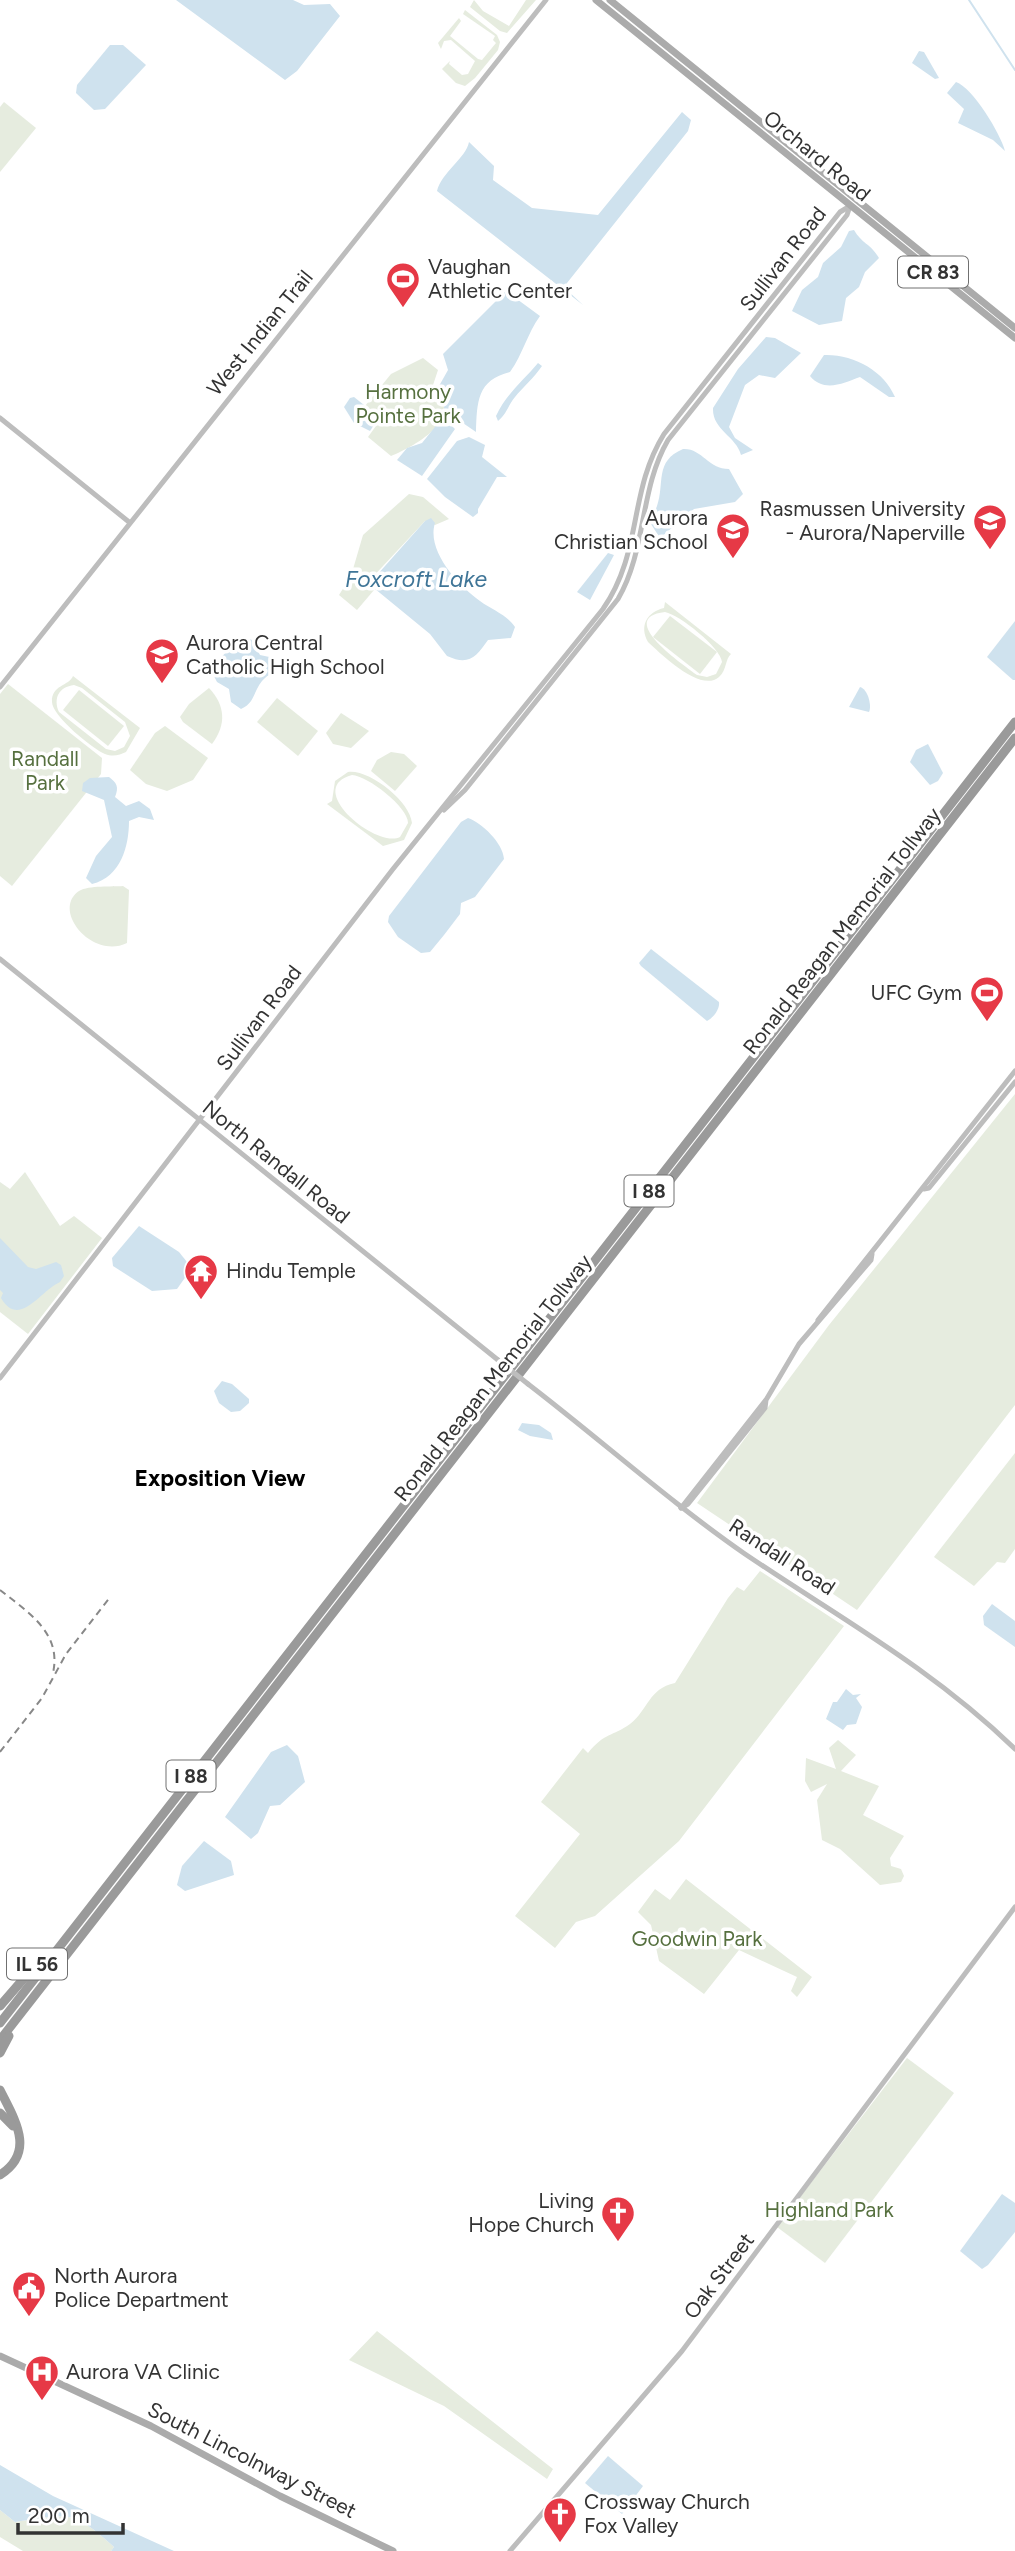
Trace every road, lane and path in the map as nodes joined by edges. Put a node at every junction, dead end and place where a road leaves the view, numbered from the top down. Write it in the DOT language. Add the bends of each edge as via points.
graph roads {
  1 [pos="546,0"];
  2 [pos="596,0"];
  3 [pos="610,0"];
  4 [pos="850,206"];
  5 [pos="1015,328"];
  6 [pos="1015,338"];
  7 [pos="0,418"];
  8 [pos="129,522"];
  9 [pos="0,687"];
  10 [pos="1015,714"];
  11 [pos="1015,722"];
  12 [pos="1015,738"];
  13 [pos="1015,744"];
  14 [pos="1006,750"];
  15 [pos="990,754"];
  16 [pos="0,959"];
  17 [pos="1015,1071"];
  18 [pos="1015,1082"];
  19 [pos="199,1121"];
  20 [pos="924,1189"];
  21 [pos="0,1378"];
  22 [pos="531,1386"];
  23 [pos="681,1508"];
  24 [pos="1015,1749"];
  25 [pos="1015,1907"];
  26 [pos="76,1924"];
  27 [pos="31,1998"];
  28 [pos="0,2006"];
  29 [pos="0,2023"];
  30 [pos="0,2040"];
  31 [pos="0,2053"];
  32 [pos="0,2090"];
  33 [pos="0,2113"];
  34 [pos="0,2173"];
  35 [pos="0,2356"];
  36 [pos="374,2542"];
  37 [pos="369,2551"];
  38 [pos="393,2551"];
  39 [pos="510,2551"];
  1 -- 8 [label="street, West Indian Trail"];
  2 -- 4 [label="main road, Orchard Road / CR 83"];
  3 -- 5 [label="main road, Orchard Road / CR 83"];
  4 -- 6 [label="main road, Orchard Road / CR 83"];
  4 -- 19 [label="street, Sullivan Road" via="840,212 664,434 644,476 631,553 615,591"];
  7 -- 8 [label="street"];
  8 -- 9 [label="street, West Indian Trail"];
  10 -- 15 [label="highway"];
  11 -- 15 [label="highway, Ronald Reagan Memorial Tollway / I 88"];
  12 -- 14 [label="highway, Ronald Reagan Memorial Tollway / I 88"];
  13 -- 14 [label="highway"];
  14 -- 27 [label="highway, Ronald Reagan Memorial Tollway / I 88"];
  15 -- 26 [label="highway, Ronald Reagan Memorial Tollway / I 88"];
  16 -- 19 [label="street, North Randall Road"];
  17 -- 20 [label="street"];
  18 -- 20 [label="street"];
  19 -- 21 [label="street, Sullivan Road"];
  19 -- 22 [label="street, North Randall Road, bridge"];
  20 -- 23 [label="street" via="795,1350 766,1400"];
  22 -- 23 [label="street, Randall Road"];
  23 -- 24 [label="street, Randall Road" via="880,1639 947,1688"];
  25 -- 39 [label="street, Oak Street" via="682,2351"];
  26 -- 28 [label="highway, IL 56"];
  26 -- 29 [label="highway, Ronald Reagan Memorial Tollway / I 88"];
  27 -- 30 [label="highway, Ronald Reagan Memorial Tollway / I 88"];
  27 -- 31 [label="highway, IL 56"];
  32 -- 34 [label="highway" via="21,2139 16,2160"];
  33 -- 34 [label="highway" via="14,2127 16,2145"];
  35 -- 36 [label="main road, South Lincolnway Street" via="151,2426"];
  36 -- 37 [label="main road"];
  36 -- 38 [label="main road, South Lincolnway Street"];
}
